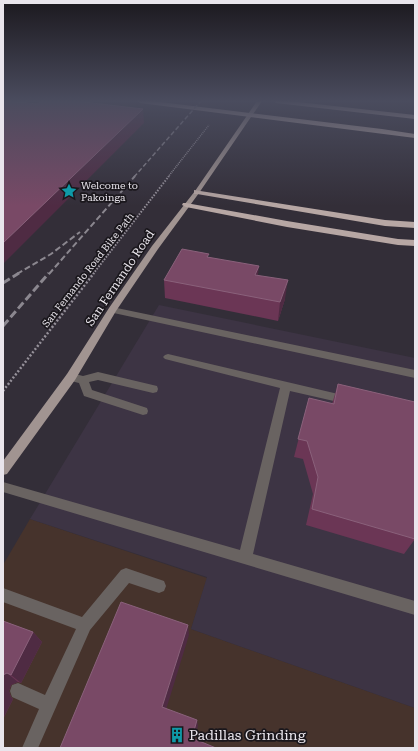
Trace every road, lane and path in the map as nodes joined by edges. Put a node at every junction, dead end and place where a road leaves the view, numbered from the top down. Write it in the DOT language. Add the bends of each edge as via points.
graph roads {
  1 [pos="200,136"];
  2 [pos="235,136"];
  3 [pos="197,192"];
  4 [pos="186,205"];
  5 [pos="415,225"];
  6 [pos="415,243"];
  7 [pos="112,310"];
  8 [pos="168,357"];
  9 [pos="415,374"];
  10 [pos="71,377"];
  11 [pos="82,380"];
  12 [pos="286,386"];
  13 [pos="153,390"];
  14 [pos="3,391"];
  15 [pos="354,402"];
  16 [pos="143,411"];
  17 [pos="3,470"];
  18 [pos="3,487"];
  19 [pos="245,558"];
  20 [pos="159,586"];
  21 [pos="3,594"];
  22 [pos="415,608"];
  23 [pos="85,625"];
  24 [pos="18,690"];
  25 [pos="49,705"];
  26 [pos="30,748"];
  1 -- 14 [label="path, San Fernando Road Bike Path"];
  2 -- 3 [label="main road, San Fernando Road"];
  3 -- 4 [label="main road, San Fernando Road"];
  3 -- 5 [label="highway" via="385,223"];
  4 -- 6 [label="highway" via="287,224"];
  4 -- 7 [label="main road, San Fernando Road"];
  7 -- 9 [label="lane"];
  7 -- 10 [label="main road, San Fernando Road"];
  8 -- 12 [label="lane"];
  10 -- 11 [label="lane"];
  10 -- 17 [label="main road, San Fernando Road"];
  11 -- 13 [label="lane" via="98,376"];
  11 -- 16 [label="lane" via="88,393"];
  12 -- 15 [label="lane"];
  12 -- 19 [label="lane"];
  18 -- 19 [label="lane"];
  19 -- 22 [label="lane"];
  20 -- 23 [label="lane" via="126,575"];
  21 -- 23 [label="lane"];
  23 -- 25 [label="lane"];
  24 -- 25 [label="lane"];
  25 -- 26 [label="lane"];
}
